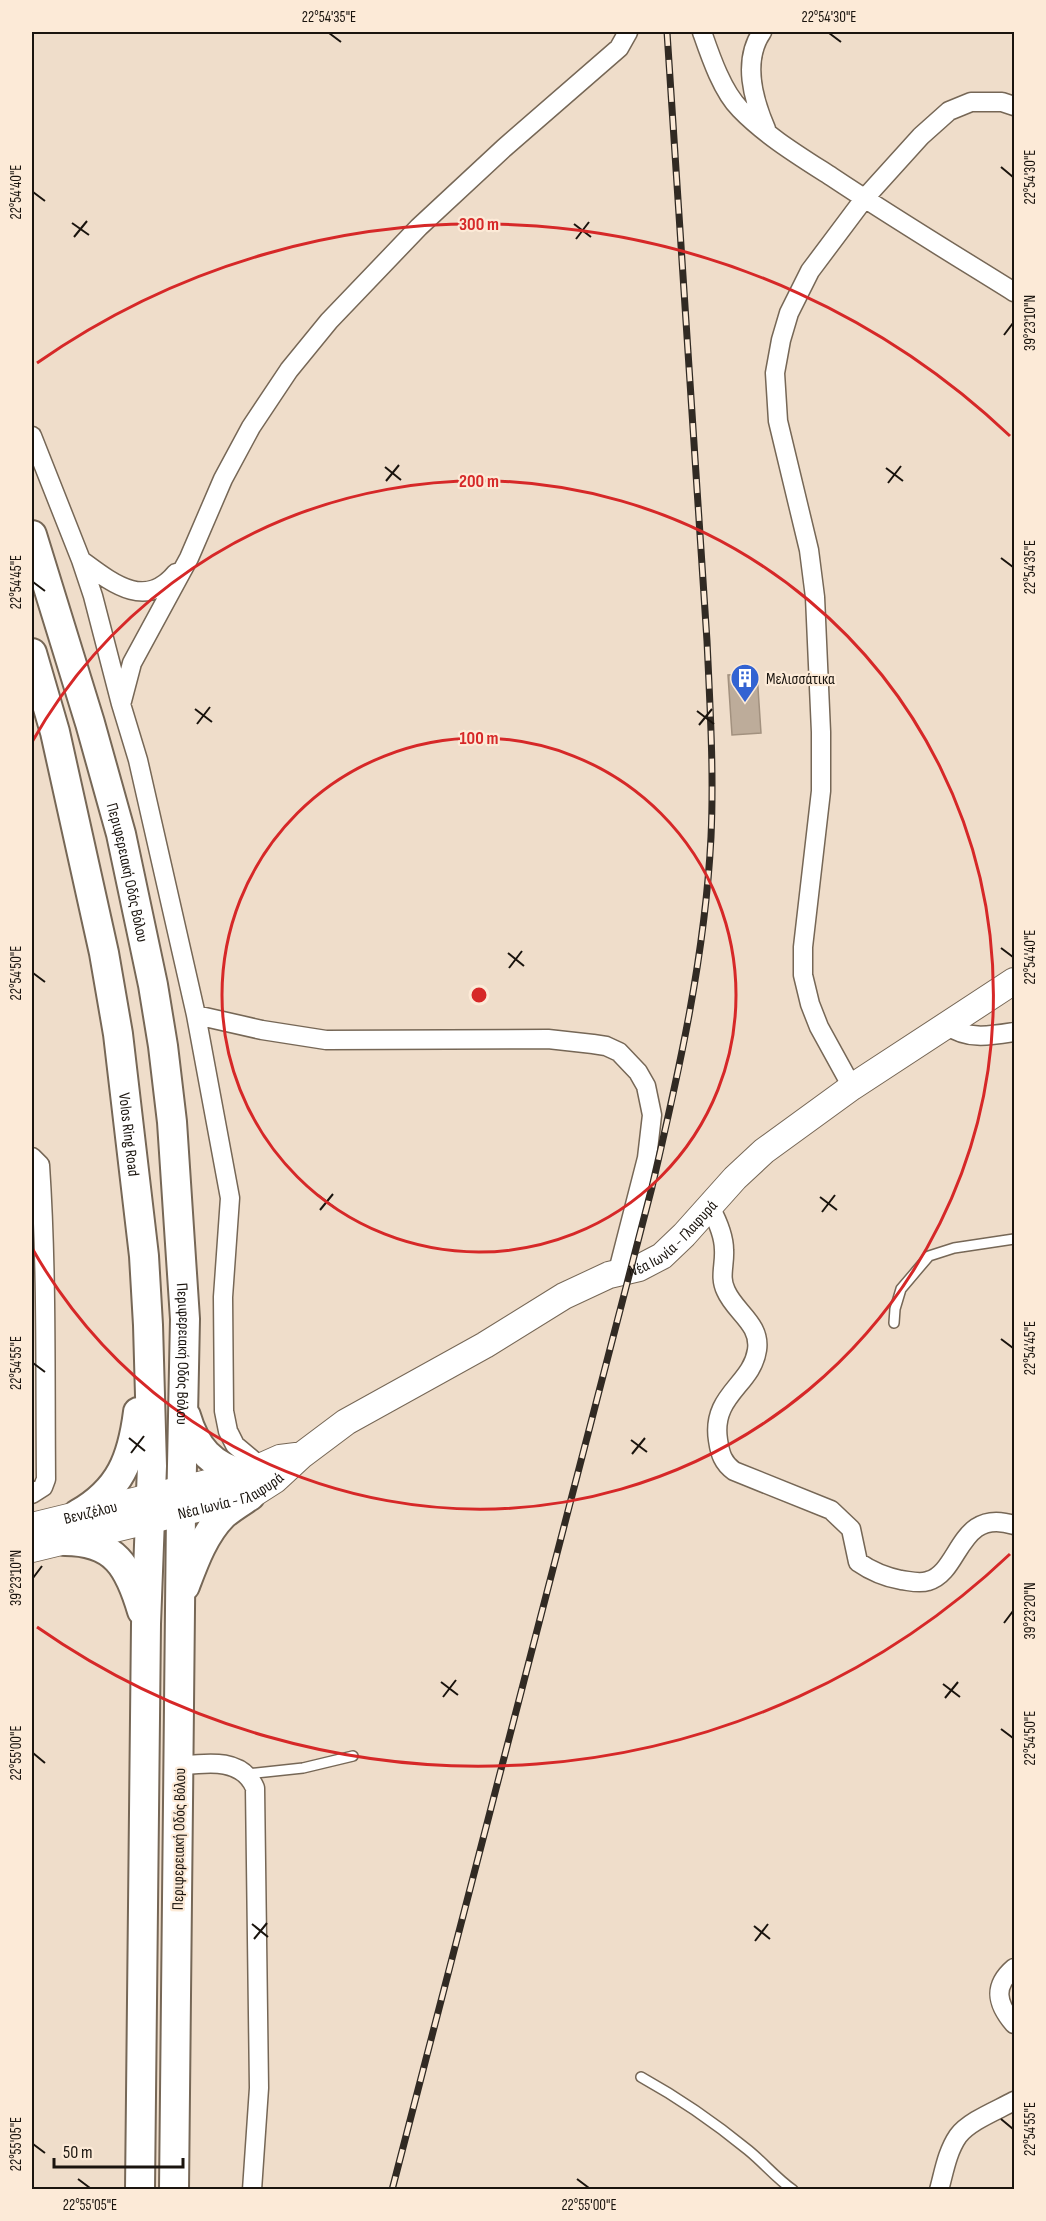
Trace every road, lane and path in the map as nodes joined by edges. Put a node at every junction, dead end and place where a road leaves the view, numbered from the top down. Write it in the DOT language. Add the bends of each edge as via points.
graph roads {
  1 [pos="628,32"];
  2 [pos="702,32"];
  3 [pos="755,33"];
  4 [pos="1014,106"];
  5 [pos="768,134"];
  6 [pos="864,199"];
  7 [pos="1014,292"];
  8 [pos="32,436"];
  9 [pos="32,535"];
  10 [pos="189,558"];
  11 [pos="81,560"];
  12 [pos="32,653"];
  13 [pos="121,704"];
  14 [pos="1014,981"];
  15 [pos="196,1015"];
  16 [pos="946,1025"];
  17 [pos="1014,1034"];
  18 [pos="852,1087"];
  19 [pos="32,1157"];
  20 [pos="710,1206"];
  21 [pos="38,1239"];
  22 [pos="1014,1239"];
  23 [pos="618,1271"];
  24 [pos="39,1316"];
  25 [pos="894,1323"];
  26 [pos="149,1351"];
  27 [pos="38,1392"];
  28 [pos="184,1409"];
  29 [pos="252,1479"];
  30 [pos="37,1491"];
  31 [pos="181,1501"];
  32 [pos="149,1508"];
  33 [pos="78,1514"];
  34 [pos="1014,1525"];
  35 [pos="32,1526"];
  36 [pos="65,1541"];
  37 [pos="32,1549"];
  38 [pos="180,1599"];
  39 [pos="146,1624"];
  40 [pos="353,1756"];
  41 [pos="178,1766"];
  42 [pos="247,1774"];
  43 [pos="1014,1968"];
  44 [pos="1014,2024"];
  45 [pos="641,2077"];
  46 [pos="1014,2101"];
  47 [pos="140,2190"];
  48 [pos="174,2190"];
  49 [pos="252,2190"];
  50 [pos="793,2190"];
  51 [pos="939,2190"];
  1 -- 10 [label="street" via="619,48 419,226 329,321 289,370 251,427 223,479"];
  2 -- 5 [label="street" via="717,71 739,109"];
  3 -- 5 [label="street" via="752,86"];
  4 -- 6 [label="street" via="971,102 950,111 921,136"];
  5 -- 6 [label="street"];
  6 -- 7 [label="street"];
  6 -- 18 [label="street" via="810,271 789,313 776,373 778,421 809,550 821,732 821,791 803,975 819,1027"];
  8 -- 11 [label="street"];
  9 -- 28 [label="main road, Περιφερειακή Οδός Βόλου" via="121,834 155,995 172,1122 182,1259"];
  10 -- 11 [label="street" via="166,586 150,591 115,584"];
  10 -- 13 [label="street" via="132,663"];
  11 -- 13 [label="street"];
  12 -- 26 [label="main road, Volos Ring Road" via="58,744 104,952 118,1035 144,1256"];
  13 -- 15 [label="street" via="138,760"];
  14 -- 16 [label="main road, Νέα Ιωνία - Γλαφυρά"];
  15 -- 23 [label="street" via="326,1040 548,1039 606,1046 619,1052 646,1086 652,1115 647,1158"];
  15 -- 29 [label="street" via="230,1198 223,1297 224,1411 228,1431"];
  16 -- 17 [label="street" via="966,1035"];
  16 -- 18 [label="main road, Νέα Ιωνία - Γλαφυρά"];
  18 -- 20 [label="main road, Νέα Ιωνία - Γλαφυρά" via="764,1151"];
  19 -- 21 [label="street" via="40,1165"];
  20 -- 23 [label="main road, Νέα Ιωνία - Γλαφυρά" via="662,1256 639,1268"];
  20 -- 34 [label="street" via="723,1237 724,1289 758,1336 754,1363 717,1419 718,1447 724,1464 831,1510 850,1529 858,1562 888,1577 918,1582 936,1578 970,1533 990,1522"];
  21 -- 24 [label="street"];
  22 -- 25 [label="lane" via="929,1256 901,1289"];
  23 -- 29 [label="main road, Νέα Ιωνία - Γλαφυρά" via="564,1296 346,1422 275,1480"];
  24 -- 27 [label="street"];
  26 -- 32 [label="main road, Volos Ring Road"];
  26 -- 33 [label="main road" via="136,1432 123,1470 106,1493"];
  27 -- 30 [label="street" via="45,1479"];
  28 -- 29 [label="main road" via="194,1437 206,1455 224,1468"];
  28 -- 31 [label="main road, Περιφερειακή Οδός Βόλου"];
  29 -- 31 [label="main road, Νέα Ιωνία - Γλαφυρά"];
  29 -- 38 [label="main road" via="210,1532"];
  31 -- 32 [label="main road, Νέα Ιωνία - Γλαφυρά"];
  31 -- 38 [label="main road, Περιφερειακή Οδός Βόλου"];
  32 -- 33 [label="main road, Βενιζέλου"];
  32 -- 36 [label="main road, Βενιζέλου"];
  32 -- 39 [label="main road, Volos Ring Road"];
  33 -- 35 [label="main road, Βενιζέλου"];
  36 -- 37 [label="main road, Βενιζέλου"];
  36 -- 39 [label="main road" via="96,1545 114,1556 129,1574"];
  38 -- 41 [label="main road, Περιφερειακή Οδός Βόλου"];
  39 -- 47 [label="main road, Περιφερειακή Οδός Βόλου"];
  40 -- 42 [label="lane" via="303,1768"];
  41 -- 42 [label="street" via="230,1765"];
  41 -- 48 [label="main road, Περιφερειακή Οδός Βόλου"];
  42 -- 49 [label="street" via="256,1797 259,2088"];
  43 -- 44 [label="street" via="1001,1979 1000,1989 1001,2001"];
  45 -- 50 [label="lane" via="707,2119"];
  46 -- 51 [label="street" via="959,2135"];
}
